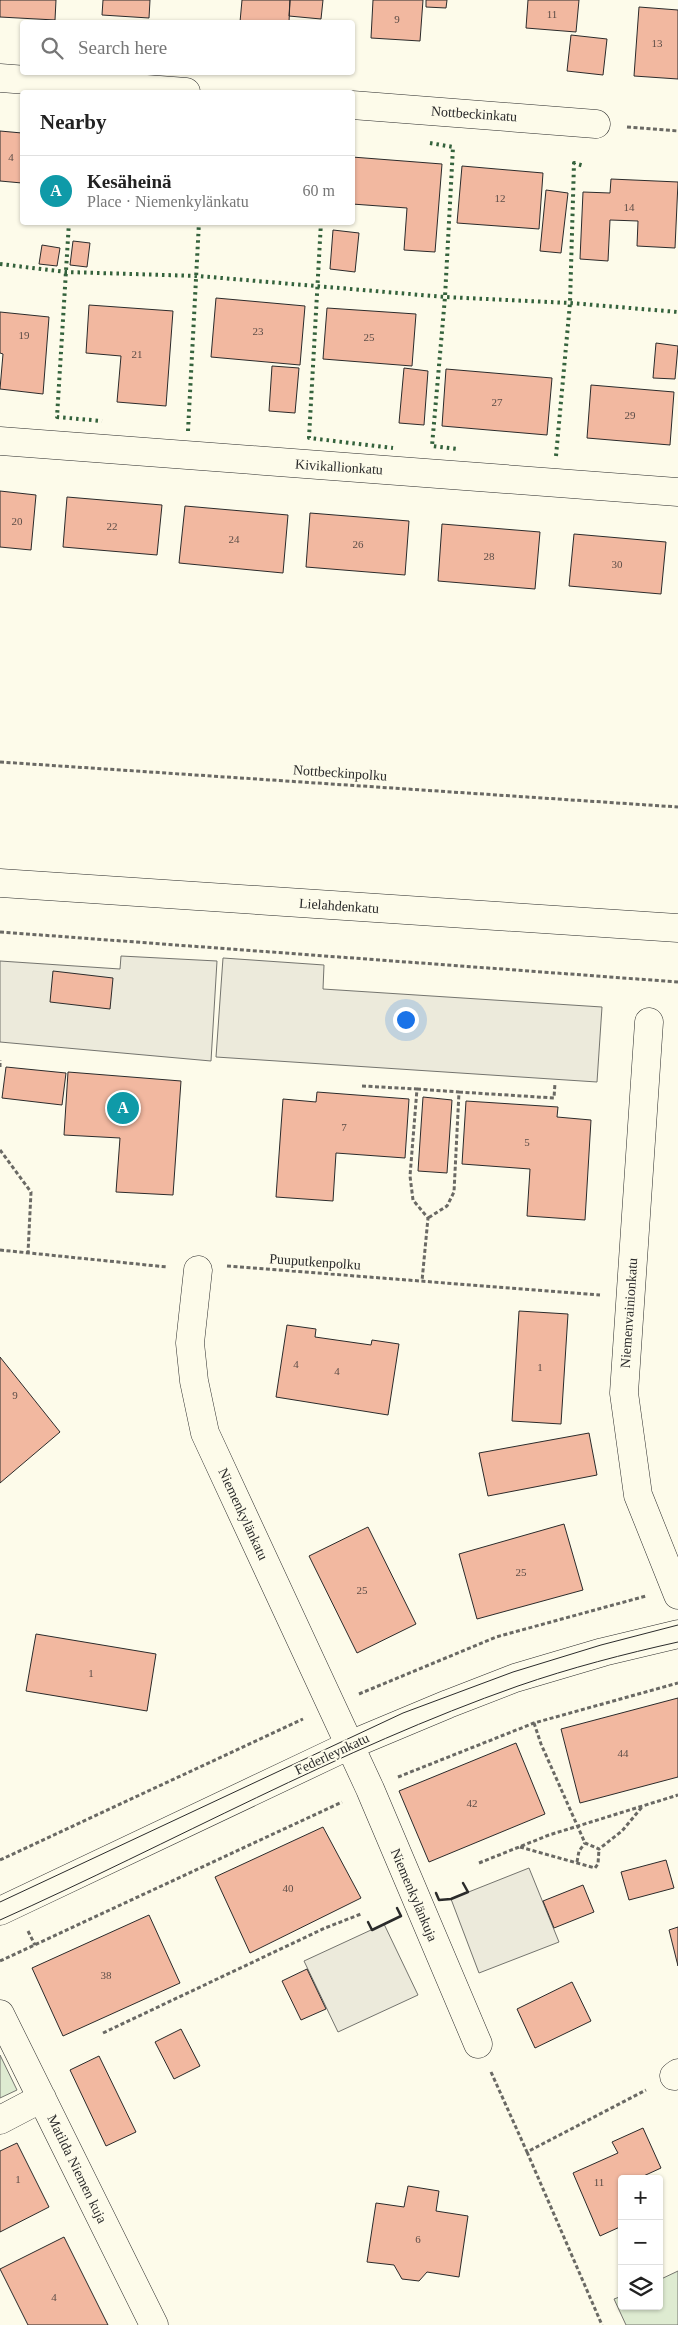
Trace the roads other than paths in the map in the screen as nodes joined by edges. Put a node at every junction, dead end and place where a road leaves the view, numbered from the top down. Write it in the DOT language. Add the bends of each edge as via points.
graph roads {
  1 [pos="0,78"];
  2 [pos="159,90"];
  3 [pos="355,105"];
  4 [pos="596,124"];
  5 [pos="0,441"];
  6 [pos="678,492"];
  7 [pos="0,884"];
  8 [pos="678,928"];
  9 [pos="649,1022"];
  10 [pos="198,1270"];
  11 [pos="678,1595"];
  12 [pos="678,1634"];
  13 [pos="350,1745"];
  14 [pos="0,1911"];
  15 [pos="0,2014"];
  16 [pos="478,2044"];
  17 [pos="42,2098"];
  18 [pos="0,2120"];
  19 [pos="154,2325"];
  1 -- 2 [label="street"];
  3 -- 4 [label="street, Nottbeckinkatu"];
  5 -- 6 [label="street, Kivikallionkatu"];
  7 -- 8 [label="street, Lielahdenkatu"];
  9 -- 11 [label="street, Niemenvainionkatu" via="624,1393 638,1495"];
  10 -- 13 [label="street, Niemenkylänkatu" via="190,1343 205,1432"];
  12 -- 13 [label="street, Federleynkatu" via="515,1678"];
  13 -- 14 [label="street, Federleynkatu"];
  13 -- 16 [label="street, Niemenkylänkuja"];
  15 -- 17 [label="street, Matilda Niemen kuja"];
  17 -- 18 [label="street"];
  17 -- 19 [label="street, Matilda Niemen kuja"];
}
